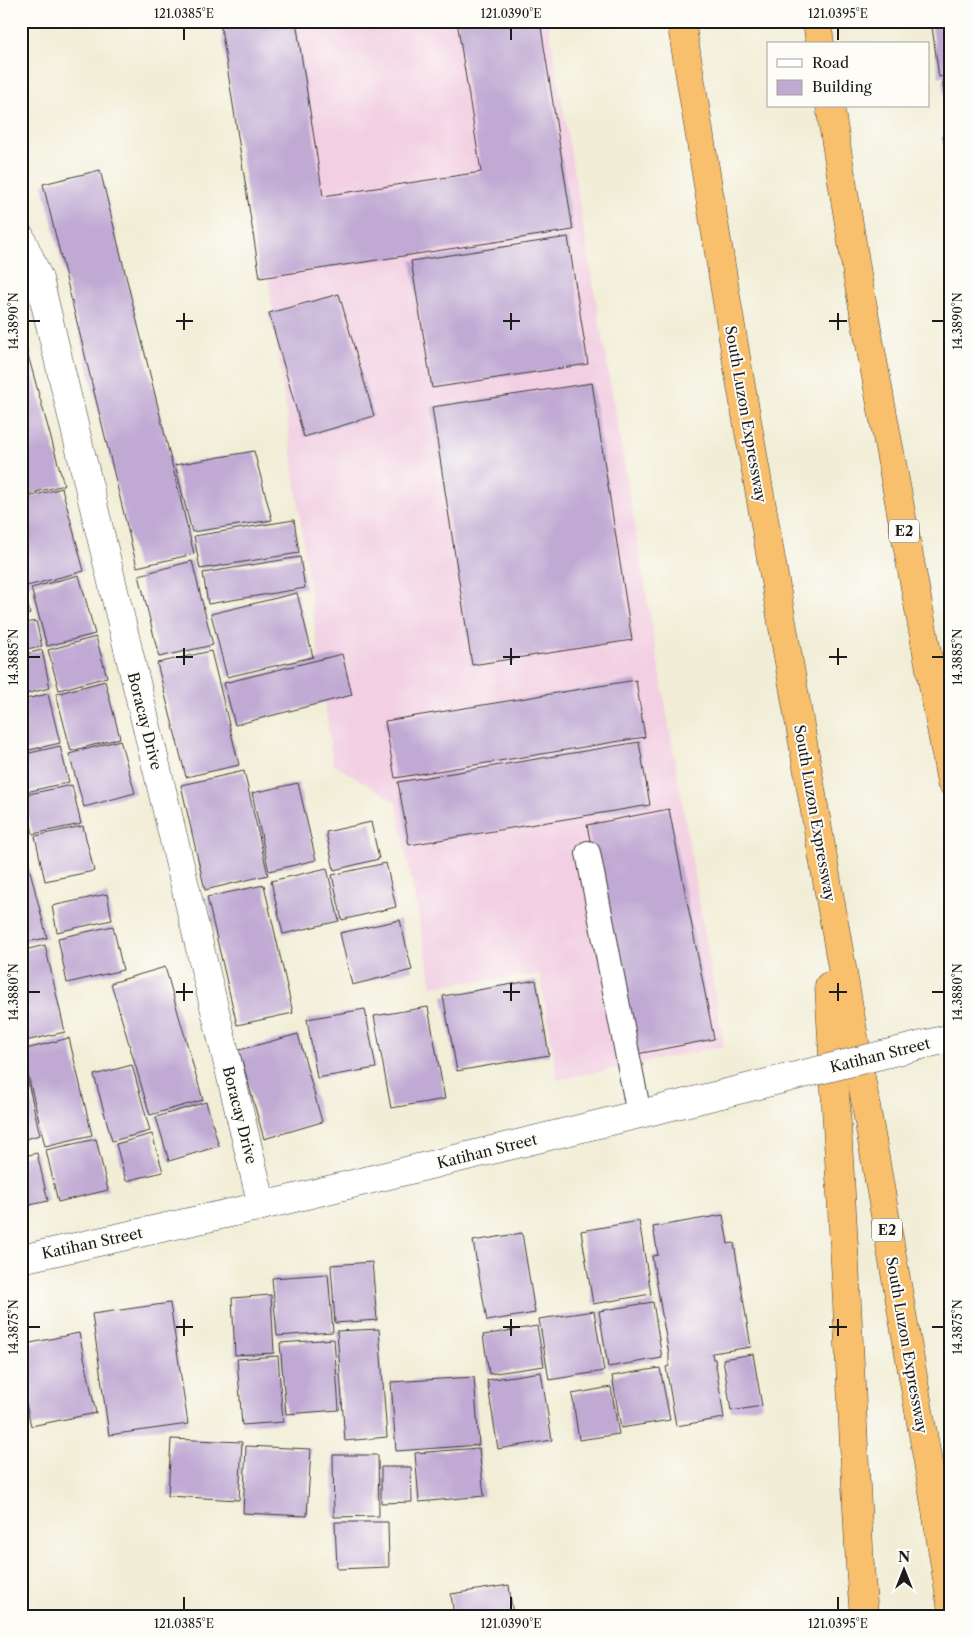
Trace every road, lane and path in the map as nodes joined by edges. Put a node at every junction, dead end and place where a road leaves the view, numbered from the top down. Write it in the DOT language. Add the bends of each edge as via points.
graph roads {
  1 [pos="681,21"];
  2 [pos="817,21"];
  3 [pos="820,42"];
  4 [pos="830,108"];
  5 [pos="21,238"];
  6 [pos="951,782"];
  7 [pos="588,853"];
  8 [pos="822,855"];
  9 [pos="951,1038"];
  10 [pos="640,1114"];
  11 [pos="262,1206"];
  12 [pos="21,1259"];
  13 [pos="951,1604"];
  14 [pos="864,1616"];
  1 -- 8 [label="highway, South Luzon Expressway / E2"];
  2 -- 3 [label="highway"];
  4 -- 6 [label="highway, E2" via="858,280"];
  5 -- 11 [label="street, Boracay Drive" via="39,279"];
  7 -- 10 [label="lane"];
  8 -- 13 [label="highway, South Luzon Expressway / E2"];
  8 -- 14 [label="highway"];
  9 -- 10 [label="street, Katihan Street, bridge"];
  10 -- 11 [label="street, Katihan Street"];
  11 -- 12 [label="street, Katihan Street"];
}
